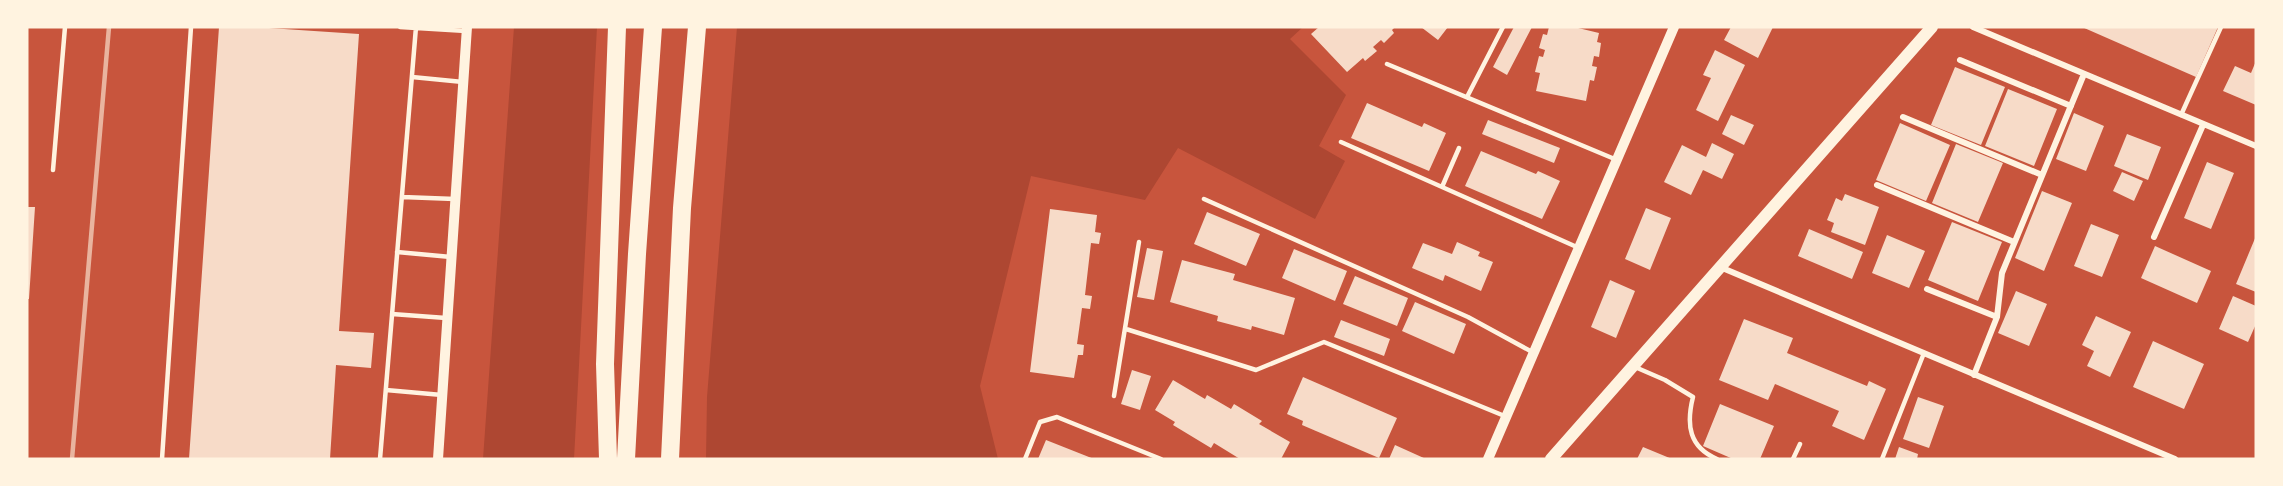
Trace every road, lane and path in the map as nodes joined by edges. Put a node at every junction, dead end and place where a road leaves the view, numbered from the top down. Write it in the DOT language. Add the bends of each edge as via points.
graph roads {
  1 [pos="65,27"];
  2 [pos="191,27"];
  3 [pos="400,27"];
  4 [pos="617,27"];
  5 [pos="653,27"];
  6 [pos="697,27"];
  7 [pos="1503,27"];
  8 [pos="1674,27"];
  9 [pos="1932,27"];
  10 [pos="1973,27"];
  11 [pos="2221,27"];
  12 [pos="416,28"];
  13 [pos="467,29"];
  14 [pos="1960,60"];
  15 [pos="1387,64"];
  16 [pos="2084,74"];
  17 [pos="412,77"];
  18 [pos="463,82"];
  19 [pos="1467,98"];
  20 [pos="2071,106"];
  21 [pos="2181,115"];
  22 [pos="1903,117"];
  23 [pos="2203,125"];
  24 [pos="1341,142"];
  25 [pos="2256,146"];
  26 [pos="1459,148"];
  27 [pos="1617,160"];
  28 [pos="53,170"];
  29 [pos="2042,175"];
  30 [pos="1877,184"];
  31 [pos="1442,187"];
  32 [pos="402,197"];
  33 [pos="1204,198"];
  34 [pos="455,199"];
  35 [pos="2154,237"];
  36 [pos="1139,242"];
  37 [pos="2014,242"];
  38 [pos="1580,248"];
  39 [pos="397,252"];
  40 [pos="451,257"];
  41 [pos="1719,267"];
  42 [pos="1927,289"];
  43 [pos="392,314"];
  44 [pos="1997,317"];
  45 [pos="447,318"];
  46 [pos="1126,330"];
  47 [pos="1534,353"];
  48 [pos="1924,353"];
  49 [pos="1632,366"];
  50 [pos="1974,375"];
  51 [pos="386,390"];
  52 [pos="442,395"];
  53 [pos="1114,396"];
  54 [pos="1507,417"];
  55 [pos="1800,444"];
  56 [pos="162,459"];
  57 [pos="380,459"];
  58 [pos="438,459"];
  59 [pos="608,459"];
  60 [pos="626,459"];
  61 [pos="670,459"];
  62 [pos="1025,459"];
  63 [pos="1161,459"];
  64 [pos="1488,459"];
  65 [pos="1551,459"];
  66 [pos="1717,459"];
  67 [pos="1793,459"];
  68 [pos="1882,459"];
  69 [pos="2175,459"];
  1 -- 28 [label="lane"];
  2 -- 56 [label="lane"];
  3 -- 12 [label="lane"];
  4 -- 59 [label="highway" via="606,343"];
  5 -- 60 [label="highway"];
  6 -- 61 [label="highway" via="682,208"];
  7 -- 19 [label="lane"];
  8 -- 27 [label="street"];
  9 -- 41 [label="main road"];
  10 -- 16 [label="street"];
  11 -- 21 [label="lane"];
  12 -- 13 [label="lane"];
  12 -- 17 [label="lane"];
  13 -- 18 [label="street"];
  14 -- 20 [label="street"];
  15 -- 19 [label="lane"];
  16 -- 20 [label="street"];
  16 -- 21 [label="street"];
  17 -- 18 [label="lane"];
  17 -- 32 [label="lane"];
  18 -- 34 [label="street"];
  19 -- 27 [label="lane"];
  20 -- 29 [label="street"];
  21 -- 23 [label="street"];
  22 -- 29 [label="street"];
  23 -- 25 [label="street"];
  23 -- 35 [label="street"];
  24 -- 31 [label="lane"];
  26 -- 31 [label="lane"];
  27 -- 38 [label="street"];
  29 -- 37 [label="street"];
  30 -- 37 [label="street"];
  31 -- 38 [label="lane"];
  32 -- 34 [label="lane"];
  32 -- 39 [label="lane"];
  33 -- 47 [label="lane" via="1468,317"];
  34 -- 40 [label="street"];
  36 -- 46 [label="lane"];
  37 -- 44 [label="street" via="2002,273"];
  38 -- 47 [label="street"];
  39 -- 40 [label="lane"];
  39 -- 43 [label="lane"];
  40 -- 45 [label="street"];
  41 -- 48 [label="street"];
  41 -- 49 [label="main road"];
  42 -- 44 [label="street"];
  43 -- 45 [label="lane"];
  43 -- 51 [label="lane"];
  44 -- 50 [label="street"];
  45 -- 52 [label="street"];
  46 -- 53 [label="lane"];
  46 -- 54 [label="lane" via="1256,370 1324,342"];
  47 -- 54 [label="street"];
  48 -- 50 [label="street"];
  48 -- 68 [label="lane"];
  49 -- 65 [label="main road"];
  49 -- 66 [label="lane" via="1693,397 1689,411 1694,442"];
  50 -- 69 [label="street"];
  51 -- 52 [label="lane"];
  51 -- 57 [label="lane"];
  52 -- 58 [label="street"];
  54 -- 64 [label="street"];
  55 -- 67 [label="lane"];
  62 -- 63 [label="lane" via="1040,422 1057,417"];
}
